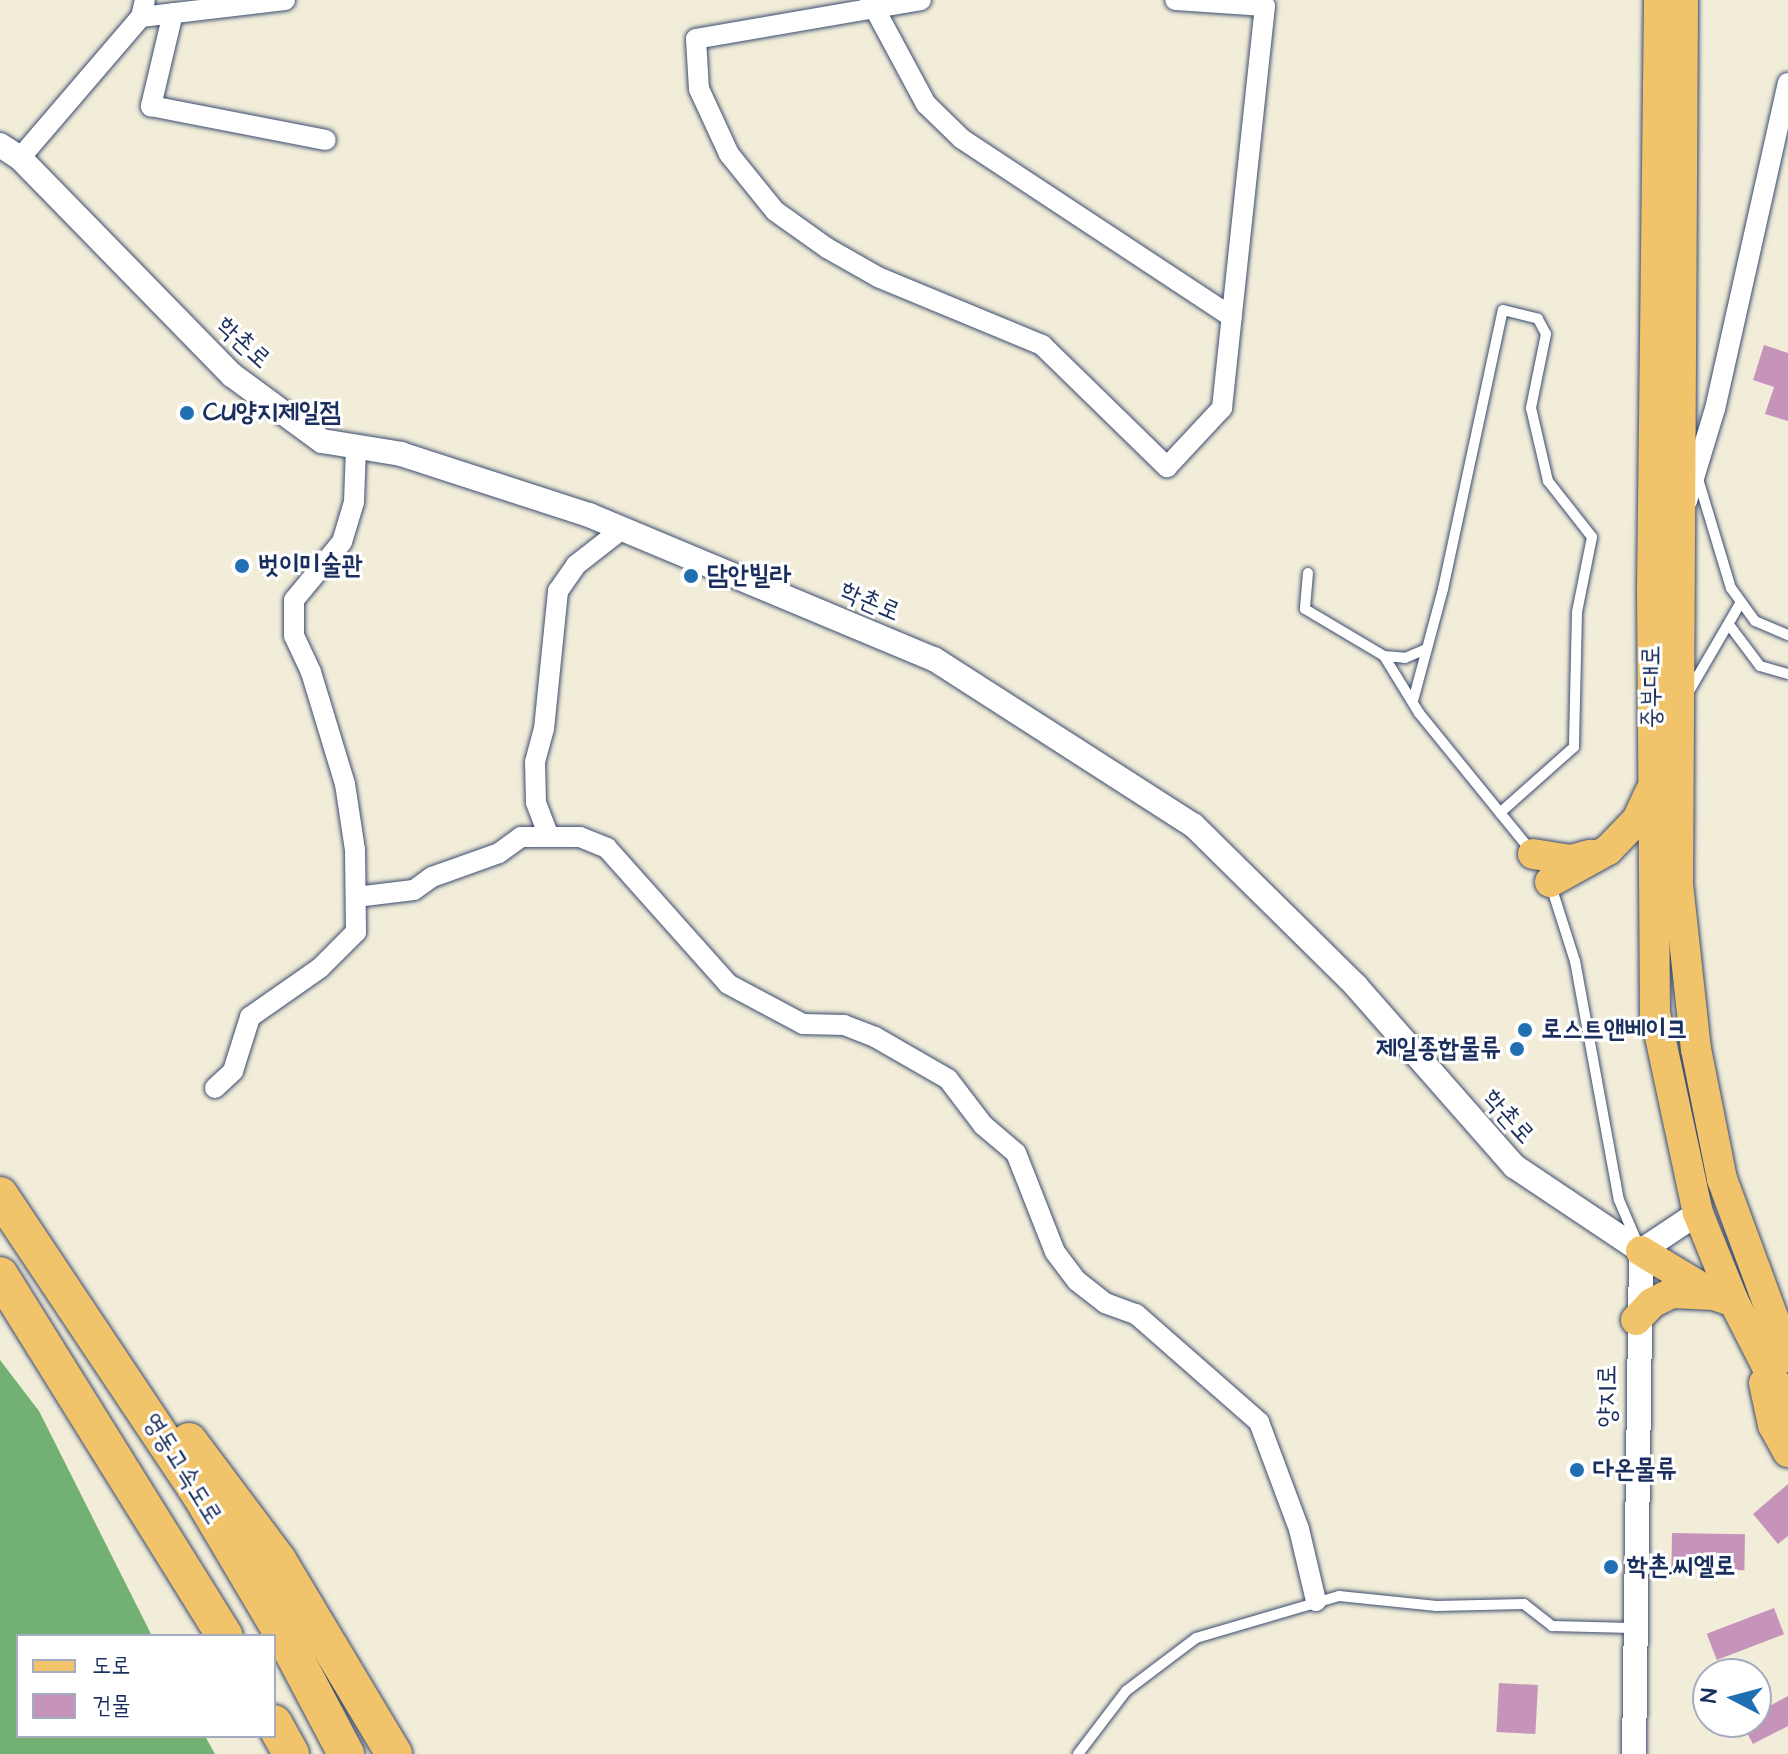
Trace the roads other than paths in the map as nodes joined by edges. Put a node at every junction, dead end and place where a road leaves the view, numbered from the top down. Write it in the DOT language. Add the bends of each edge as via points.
graph roads {
  1 [pos="285,0"];
  2 [pos="921,0"];
  3 [pos="1175,0"];
  4 [pos="1659,0"];
  5 [pos="1683,0"];
  6 [pos="254,2"];
  7 [pos="871,4"];
  8 [pos="143,9"];
  9 [pos="173,13"];
  10 [pos="1788,83"];
  11 [pos="326,140"];
  12 [pos="10,152"];
  13 [pos="1232,317"];
  14 [pos="356,447"];
  15 [pos="1697,473"];
  16 [pos="1681,516"];
  17 [pos="622,529"];
  18 [pos="1308,573"];
  19 [pos="1741,602"];
  20 [pos="1730,626"];
  21 [pos="1788,635"];
  22 [pos="1426,649"];
  23 [pos="1384,656"];
  24 [pos="1788,674"];
  25 [pos="1413,701"];
  26 [pos="1683,702"];
  27 [pos="1653,786"];
  28 [pos="1500,813"];
  29 [pos="548,834"];
  30 [pos="1608,850"];
  31 [pos="1533,854"];
  32 [pos="1550,882"];
  33 [pos="356,897"];
  34 [pos="215,1088"];
  35 [pos="0,1195"];
  36 [pos="1698,1213"];
  37 [pos="1641,1251"];
  38 [pos="0,1275"];
  39 [pos="1724,1299"];
  40 [pos="77,1306"];
  41 [pos="1636,1320"];
  42 [pos="1779,1353"];
  43 [pos="1788,1408"];
  44 [pos="1788,1452"];
  45 [pos="1316,1601"];
  46 [pos="1632,1628"];
  47 [pos="224,1634"];
  48 [pos="276,1727"];
  49 [pos="291,1754"];
  50 [pos="346,1754"];
  51 [pos="394,1754"];
  52 [pos="1078,1754"];
  53 [pos="1634,1754"];
  1 -- 6 [label="street"];
  2 -- 7 [label="street"];
  3 -- 13 [label="street" via="1265,6"];
  4 -- 27 [label="main road, 중부대로"];
  5 -- 16 [label="main road, 중부대로"];
  6 -- 9 [label="street"];
  7 -- 13 [label="street" via="926,104 962,139"];
  7 -- 13 [label="street" via="696,39 699,89 729,154 775,211 878,277 1042,345 1167,467 1222,408"];
  8 -- 9 [label="street"];
  8 -- 12 [label="street"];
  9 -- 11 [label="street" via="151,106"];
  10 -- 15 [label="street"];
  12 -- 14 [label="street, 학촌로" via="232,375 322,441"];
  14 -- 17 [label="street, 학촌로" via="401,454"];
  14 -- 33 [label="street" via="354,502 342,542 294,600 294,636 311,672 345,784"];
  15 -- 16 [label="street"];
  15 -- 19 [label="lane" via="1731,588"];
  16 -- 26 [label="main road, 중부대로"];
  17 -- 29 [label="street" via="576,565 558,591 544,729 535,762 536,802"];
  17 -- 37 [label="street, 학촌로" via="934,659 1193,825 1356,986 1514,1166"];
  18 -- 23 [label="lane" via="1305,609"];
  19 -- 20 [label="lane"];
  19 -- 21 [label="lane" via="1755,621"];
  20 -- 24 [label="lane" via="1760,666"];
  20 -- 26 [label="lane"];
  22 -- 23 [label="lane" via="1405,658"];
  22 -- 25 [label="lane"];
  22 -- 28 [label="lane" via="1503,310 1538,319 1546,334 1531,408 1548,481 1592,537 1577,612 1574,747"];
  23 -- 25 [label="lane"];
  25 -- 28 [label="lane"];
  26 -- 42 [label="main road, 중부대로" via="1678,884 1696,1049 1722,1179"];
  27 -- 30 [label="main road" via="1637,820"];
  27 -- 36 [label="main road, 중부대로" via="1655,1013 1678,1140"];
  28 -- 31 [label="lane"];
  29 -- 33 [label="street" via="521,837 499,853 432,877 414,890"];
  29 -- 45 [label="street" via="580,837 607,848 728,984 803,1024 844,1025 875,1037 948,1079 983,1125 1016,1153 1055,1252 1077,1281 1105,1303 1136,1314 1259,1422 1299,1529"];
  30 -- 31 [label="main road" via="1571,860"];
  30 -- 32 [label="main road"];
  31 -- 32 [label="lane"];
  32 -- 37 [label="lane" via="1575,961 1619,1200"];
  33 -- 34 [label="street" via="356,932 330,959 250,1017 233,1071"];
  35 -- 40 [label="highway, 영동고속도로"];
  36 -- 37 [label="street"];
  36 -- 39 [label="main road, 중부대로"];
  37 -- 39 [label="main road"];
  37 -- 41 [label="street, 양지로"];
  38 -- 47 [label="highway, 영동고속도로"];
  39 -- 41 [label="main road" via="1672,1293"];
  39 -- 42 [label="main road, 중부대로"];
  40 -- 50 [label="highway, 영동고속도로" via="199,1493"];
  40 -- 51 [label="highway" via="249,1517"];
  41 -- 46 [label="street, 양지로"];
  42 -- 43 [label="main road"];
  42 -- 44 [label="main road" via="1773,1425"];
  45 -- 46 [label="lane" via="1339,1596 1436,1606 1524,1604 1552,1626"];
  45 -- 52 [label="lane" via="1196,1638 1126,1691"];
  46 -- 53 [label="street, 양지로"];
  48 -- 49 [label="highway"];
}
